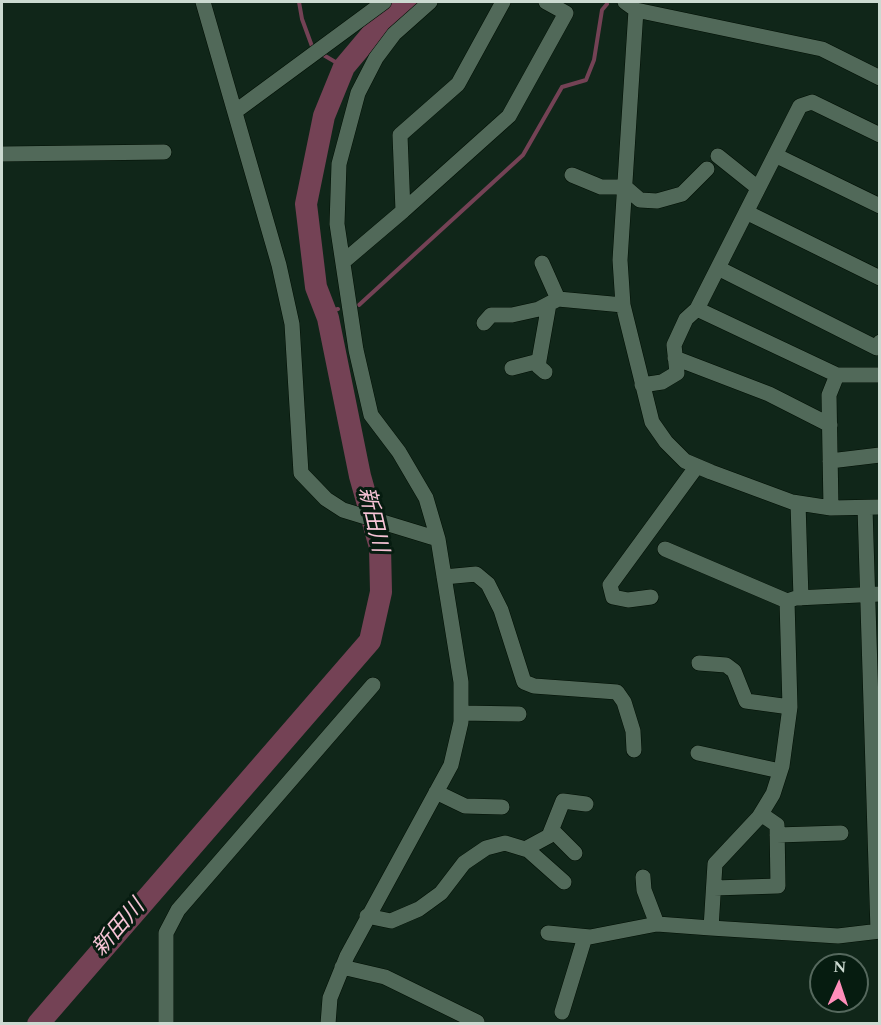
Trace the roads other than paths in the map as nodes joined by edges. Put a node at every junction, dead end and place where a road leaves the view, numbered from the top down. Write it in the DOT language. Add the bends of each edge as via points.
graph roads {
  1 [pos="203,2"];
  2 [pos="384,2"];
  3 [pos="430,2"];
  4 [pos="503,2"];
  5 [pos="546,2"];
  6 [pos="631,6"];
  7 [pos="879,78"];
  8 [pos="236,111"];
  9 [pos="879,135"];
  10 [pos="164,152"];
  11 [pos="2,154"];
  12 [pos="775,155"];
  13 [pos="718,156"];
  14 [pos="706,169"];
  15 [pos="572,176"];
  16 [pos="625,187"];
  17 [pos="758,188"];
  18 [pos="879,206"];
  19 [pos="403,211"];
  20 [pos="746,212"];
  21 [pos="343,262"];
  22 [pos="542,263"];
  23 [pos="718,268"];
  24 [pos="879,278"];
  25 [pos="554,302"];
  26 [pos="623,304"];
  27 [pos="697,309"];
  28 [pos="483,317"];
  29 [pos="879,342"];
  30 [pos="675,358"];
  31 [pos="512,368"];
  32 [pos="837,375"];
  33 [pos="879,375"];
  34 [pos="642,385"];
  35 [pos="830,425"];
  36 [pos="879,455"];
  37 [pos="830,461"];
  38 [pos="697,466"];
  39 [pos="798,503"];
  40 [pos="831,508"];
  41 [pos="872,508"];
  42 [pos="438,539"];
  43 [pos="665,549"];
  44 [pos="444,577"];
  45 [pos="874,594"];
  46 [pos="651,597"];
  47 [pos="794,600"];
  48 [pos="874,652"];
  49 [pos="699,663"];
  50 [pos="373,685"];
  51 [pos="790,707"];
  52 [pos="875,710"];
  53 [pos="461,713"];
  54 [pos="519,714"];
  55 [pos="634,750"];
  56 [pos="698,753"];
  57 [pos="876,755"];
  58 [pos="780,771"];
  59 [pos="436,792"];
  60 [pos="586,804"];
  61 [pos="502,807"];
  62 [pos="761,814"];
  63 [pos="552,830"];
  64 [pos="841,833"];
  65 [pos="777,835"];
  66 [pos="525,849"];
  67 [pos="575,853"];
  68 [pos="643,876"];
  69 [pos="564,882"];
  70 [pos="714,888"];
  71 [pos="367,916"];
  72 [pos="657,924"];
  73 [pos="711,928"];
  74 [pos="879,931"];
  75 [pos="548,933"];
  76 [pos="585,937"];
  77 [pos="342,967"];
  78 [pos="562,1012"];
  79 [pos="477,1022"];
  80 [pos="166,1023"];
  81 [pos="328,1023"];
  1 -- 8 [label="street"];
  2 -- 8 [label="street"];
  3 -- 21 [label="street" via="394,34 358,93 339,164 336,198"];
  4 -- 19 [label="street" via="458,84 400,135"];
  5 -- 19 [label="street" via="566,13 509,116"];
  6 -- 7 [label="street" via="822,49"];
  6 -- 16 [label="street"];
  8 -- 42 [label="street" via="279,265 291,324 301,473 326,500 343,510"];
  9 -- 12 [label="street" via="812,102 800,106"];
  10 -- 11 [label="street"];
  12 -- 17 [label="street"];
  12 -- 18 [label="street"];
  13 -- 17 [label="street"];
  14 -- 16 [label="street" via="682,194 657,201 640,200"];
  15 -- 16 [label="street" via="601,187"];
  16 -- 26 [label="street" via="620,260"];
  17 -- 20 [label="street"];
  19 -- 21 [label="street"];
  20 -- 23 [label="street"];
  20 -- 24 [label="street"];
  21 -- 42 [label="street" via="371,416 399,452 426,498"];
  22 -- 25 [label="street"];
  23 -- 27 [label="street"];
  23 -- 29 [label="street" via="877,348"];
  25 -- 26 [label="street"];
  25 -- 28 [label="street" via="512,315"];
  25 -- 31 [label="street" via="542,367"];
  26 -- 34 [label="street"];
  27 -- 30 [label="street" via="686,318 674,345"];
  27 -- 32 [label="street"];
  30 -- 34 [label="street" via="677,373 662,382"];
  30 -- 35 [label="street" via="769,394"];
  32 -- 33 [label="street"];
  32 -- 35 [label="street" via="829,395"];
  34 -- 38 [label="street" via="652,422 685,461"];
  35 -- 37 [label="street"];
  36 -- 37 [label="street"];
  37 -- 40 [label="street"];
  38 -- 39 [label="street"];
  38 -- 46 [label="street" via="610,585 613,597"];
  39 -- 40 [label="street"];
  39 -- 47 [label="street"];
  40 -- 41 [label="street"];
  41 -- 45 [label="street"];
  42 -- 44 [label="street"];
  43 -- 47 [label="street"];
  44 -- 53 [label="street"];
  44 -- 55 [label="street" via="476,574 488,584 501,610 524,682 616,692 624,702"];
  45 -- 47 [label="street"];
  45 -- 48 [label="street"];
  47 -- 51 [label="street"];
  48 -- 52 [label="street"];
  49 -- 51 [label="street" via="726,665 734,671 746,701"];
  50 -- 80 [label="street" via="178,910 166,933"];
  51 -- 58 [label="street"];
  52 -- 57 [label="street"];
  53 -- 54 [label="street"];
  53 -- 59 [label="street" via="451,765"];
  56 -- 58 [label="street"];
  57 -- 74 [label="street"];
  58 -- 62 [label="street"];
  59 -- 61 [label="street" via="465,806"];
  59 -- 71 [label="street"];
  60 -- 63 [label="street" via="563,801"];
  62 -- 65 [label="street" via="777,825"];
  62 -- 70 [label="street" via="715,864"];
  63 -- 66 [label="street" via="549,836"];
  63 -- 67 [label="street"];
  64 -- 65 [label="street"];
  65 -- 70 [label="street" via="778,886"];
  66 -- 69 [label="street"];
  66 -- 71 [label="street" via="505,843 486,848 464,863 441,893 419,909 391,921"];
  68 -- 72 [label="street"];
  70 -- 73 [label="street"];
  71 -- 77 [label="street"];
  72 -- 73 [label="street"];
  72 -- 76 [label="street"];
  73 -- 74 [label="street" via="838,936"];
  75 -- 76 [label="street"];
  76 -- 78 [label="street"];
  77 -- 79 [label="street" via="385,977 458,1007"];
  77 -- 81 [label="street" via="330,998"];
}
